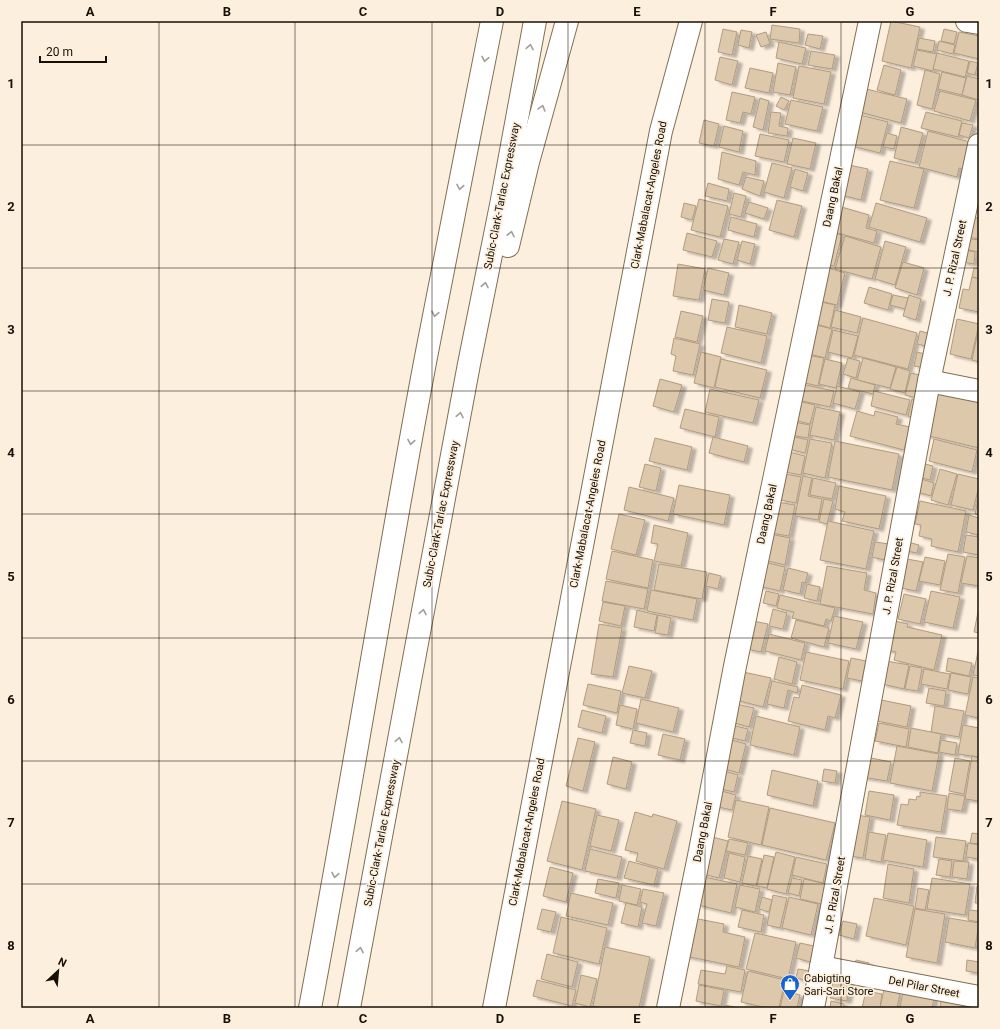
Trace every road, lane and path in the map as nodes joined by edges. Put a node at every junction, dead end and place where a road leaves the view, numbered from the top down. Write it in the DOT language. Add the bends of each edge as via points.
graph roads {
  1 [pos="492,21"];
  2 [pos="534,21"];
  3 [pos="567,21"];
  4 [pos="690,21"];
  5 [pos="870,21"];
  6 [pos="967,21"];
  7 [pos="979,23"];
  8 [pos="979,145"];
  9 [pos="973,209"];
  10 [pos="469,364"];
  11 [pos="929,381"];
  12 [pos="979,391"];
  13 [pos="821,967"];
  14 [pos="979,997"];
  15 [pos="310,1008"];
  16 [pos="350,1008"];
  17 [pos="494,1008"];
  18 [pos="668,1008"];
  19 [pos="813,1008"];
  1 -- 15 [label="main road, one-way" via="426,358"];
  10 -- 2 [label="main road, Subic-Clark-Tarlac Expressway, one-way" via="501,206"];
  10 -- 3 [label="main road, one-way" via="496,306 528,162"];
  4 -- 17 [label="main road, Clark-Mabalacat-Angeles Road" via="661,131"];
  5 -- 18 [label="main road, Daang Bakal" via="735,666"];
  6 -- 7 [label="main road"];
  8 -- 9 [label="main road, J. P. Rizal Street"];
  9 -- 11 [label="main road, J. P. Rizal Street"];
  16 -- 10 [label="main road, Subic-Clark-Tarlac Expressway, one-way"];
  11 -- 12 [label="main road"];
  11 -- 13 [label="main road, J. P. Rizal Street"];
  13 -- 14 [label="main road, Del Pilar Street"];
  13 -- 19 [label="main road, J. P. Rizal Street"];
}
